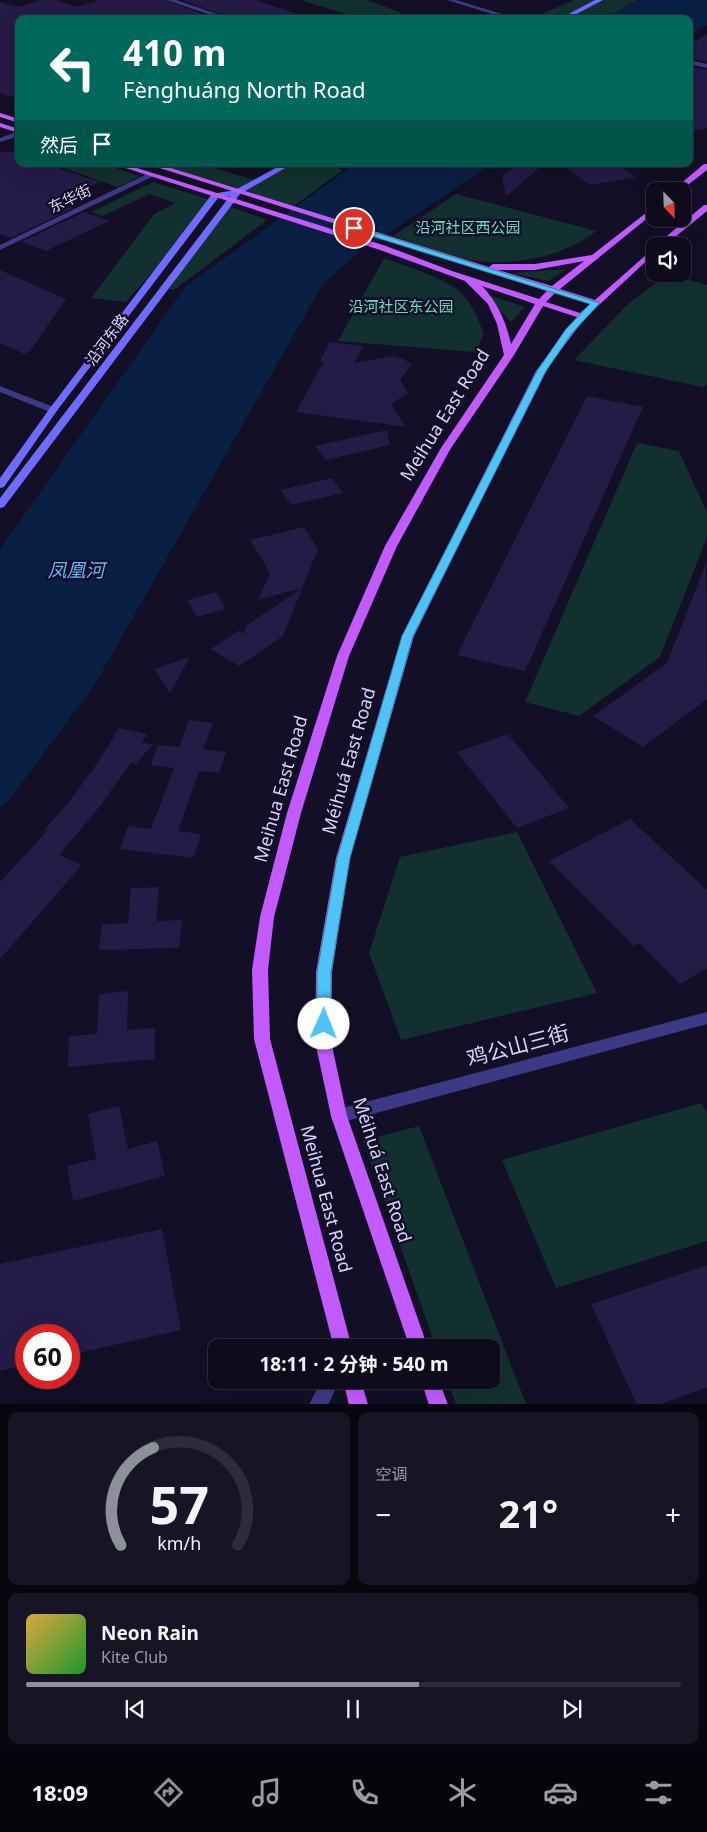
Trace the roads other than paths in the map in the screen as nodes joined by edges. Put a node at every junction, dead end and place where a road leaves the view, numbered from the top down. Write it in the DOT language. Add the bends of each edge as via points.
graph roads {
  1 [pos="170,0"];
  2 [pos="450,0"];
  3 [pos="600,0"];
  4 [pos="217,15"];
  5 [pos="501,15"];
  6 [pos="570,15"];
  7 [pos="693,63"];
  8 [pos="707,66"];
  9 [pos="0,114"];
  10 [pos="15,120"];
  11 [pos="0,125"];
  12 [pos="15,131"];
  13 [pos="15,134"];
  14 [pos="0,140"];
  15 [pos="707,166"];
  16 [pos="127,167"];
  17 [pos="160,167"];
  18 [pos="283,167"];
  19 [pos="152,175"];
  20 [pos="687,182"];
  21 [pos="237,192"];
  22 [pos="215,196"];
  23 [pos="229,201"];
  24 [pos="707,207"];
  25 [pos="646,215"];
  26 [pos="669,237"];
  27 [pos="0,248"];
  28 [pos="597,256"];
  29 [pos="646,257"];
  30 [pos="470,265"];
  31 [pos="449,273"];
  32 [pos="552,290"];
  33 [pos="540,303"];
  34 [pos="596,303"];
  35 [pos="582,316"];
  36 [pos="509,355"];
  37 [pos="0,388"];
  38 [pos="54,410"];
  39 [pos="0,485"];
  40 [pos="0,505"];
  41 [pos="707,1018"];
  42 [pos="339,1116"];
  43 [pos="341,1339"];
  44 [pos="416,1339"];
  45 [pos="326,1389"];
  46 [pos="355,1389"];
  47 [pos="433,1389"];
  48 [pos="318,1404"];
  49 [pos="359,1404"];
  50 [pos="439,1404"];
  1 -- 4 [label="street"];
  2 -- 5 [label="street"];
  3 -- 6 [label="street"];
  7 -- 8 [label="street"];
  9 -- 10 [label="main road"];
  11 -- 12 [label="main road"];
  13 -- 14 [label="street"];
  15 -- 20 [label="main road"];
  16 -- 19 [label="main road"];
  17 -- 21 [label="main road"];
  18 -- 21 [label="street, 沿河东路"];
  19 -- 22 [label="main road"];
  19 -- 27 [label="street, 东华街"];
  21 -- 22 [label="street, 沿河东路"];
  21 -- 23 [label="street, 沿河东路"];
  21 -- 30 [label="main road"];
  22 -- 23 [label="main road"];
  22 -- 38 [label="street, 沿河东路"];
  23 -- 31 [label="main road"];
  23 -- 40 [label="street, 沿河东路"];
  24 -- 26 [label="main road"];
  25 -- 28 [label="main road, Meihua East Road"];
  28 -- 30 [label="main road" via="535,267"];
  28 -- 32 [label="main road, Meihua East Road"];
  29 -- 34 [label="main road, Méihuá East Road"];
  30 -- 32 [label="main road"];
  31 -- 33 [label="main road"];
  31 -- 36 [label="main road" via="473,284 490,301 501,320"];
  32 -- 33 [label="main road, Meihua East Road"];
  32 -- 34 [label="main road"];
  33 -- 35 [label="main road"];
  33 -- 36 [label="main road, Meihua East Road"];
  34 -- 35 [label="main road, Méihuá East Road"];
  35 -- 42 [label="main road, Méihuá East Road" via="542,371 408,636 343,858 324,972 324,1041"];
  36 -- 43 [label="main road, Meihua East Road" via="446,448 390,546 343,656 294,813 267,916 260,970 262,1039"];
  37 -- 38 [label="street"];
  38 -- 39 [label="street, 沿河东路"];
  41 -- 42 [label="street, 鸡公山三街"];
  42 -- 44 [label="main road, Méihuá East Road"];
  45 -- 48 [label="street"];
  46 -- 49 [label="main road"];
  47 -- 50 [label="main road"];
}
